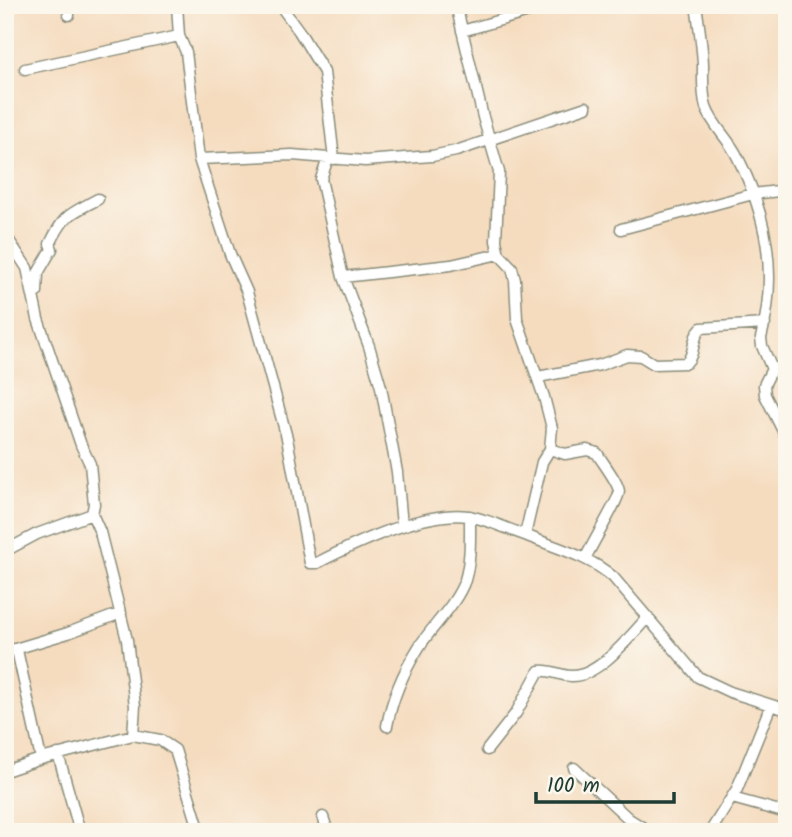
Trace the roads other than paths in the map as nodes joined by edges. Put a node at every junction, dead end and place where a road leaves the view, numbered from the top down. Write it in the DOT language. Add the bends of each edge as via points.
graph roads {
  1 [pos="177,5"];
  2 [pos="280,5"];
  3 [pos="456,5"];
  4 [pos="553,5"];
  5 [pos="696,5"];
  6 [pos="462,31"];
  7 [pos="179,36"];
  8 [pos="24,69"];
  9 [pos="586,107"];
  10 [pos="489,138"];
  11 [pos="199,159"];
  12 [pos="331,159"];
  13 [pos="787,190"];
  14 [pos="753,194"];
  15 [pos="98,199"];
  16 [pos="621,229"];
  17 [pos="8,239"];
  18 [pos="499,254"];
  19 [pos="344,277"];
  20 [pos="34,300"];
  21 [pos="765,324"];
  22 [pos="538,377"];
  23 [pos="787,439"];
  24 [pos="550,449"];
  25 [pos="93,513"];
  26 [pos="470,516"];
  27 [pos="402,526"];
  28 [pos="5,527"];
  29 [pos="525,535"];
  30 [pos="7,550"];
  31 [pos="586,557"];
  32 [pos="121,613"];
  33 [pos="648,617"];
  34 [pos="17,650"];
  35 [pos="5,652"];
  36 [pos="771,705"];
  37 [pos="787,710"];
  38 [pos="387,726"];
  39 [pos="133,736"];
  40 [pos="487,750"];
  41 [pos="58,754"];
  42 [pos="41,759"];
  43 [pos="574,768"];
  44 [pos="5,771"];
  45 [pos="732,797"];
  46 [pos="787,813"];
  47 [pos="323,817"];
  48 [pos="80,832"];
  49 [pos="200,832"];
  50 [pos="328,832"];
  51 [pos="650,832"];
  52 [pos="710,832"];
  1 -- 7 [label="street"];
  2 -- 12 [label="street" via="324,72"];
  3 -- 6 [label="street"];
  4 -- 6 [label="street"];
  5 -- 14 [label="street" via="706,108 736,153"];
  6 -- 10 [label="street"];
  7 -- 8 [label="street"];
  7 -- 11 [label="street" via="186,52"];
  9 -- 10 [label="street"];
  10 -- 12 [label="street" via="432,156"];
  10 -- 18 [label="street" via="499,173"];
  11 -- 12 [label="street" via="292,155"];
  11 -- 27 [label="street" via="247,292 287,438 310,563"];
  12 -- 19 [label="street" via="321,179"];
  13 -- 14 [label="street"];
  14 -- 16 [label="street"];
  14 -- 21 [label="street" via="770,257"];
  15 -- 20 [label="street" via="60,222 38,273"];
  17 -- 20 [label="street" via="27,268"];
  18 -- 19 [label="street" via="452,265"];
  18 -- 22 [label="street" via="512,268 517,319"];
  19 -- 27 [label="street" via="381,387 396,462"];
  20 -- 25 [label="street" via="90,464"];
  21 -- 22 [label="street" via="701,328 694,335 686,363 654,364 628,355"];
  21 -- 23 [label="street" via="762,346 772,369 764,385 765,395"];
  22 -- 24 [label="street" via="552,428"];
  24 -- 29 [label="street" via="542,462"];
  24 -- 31 [label="street" via="565,454 593,450 619,489"];
  25 -- 30 [label="street"];
  25 -- 32 [label="street"];
  26 -- 27 [label="street"];
  26 -- 29 [label="street"];
  26 -- 38 [label="street" via="464,583 405,673 390,706"];
  28 -- 30 [label="street"];
  29 -- 31 [label="street"];
  31 -- 33 [label="street" via="613,577"];
  32 -- 34 [label="street"];
  32 -- 39 [label="street" via="134,682"];
  33 -- 36 [label="street" via="698,677"];
  33 -- 40 [label="street" via="587,674 539,671"];
  34 -- 35 [label="street"];
  34 -- 42 [label="street"];
  36 -- 37 [label="street"];
  36 -- 45 [label="street"];
  39 -- 41 [label="street"];
  39 -- 49 [label="street" via="160,740 175,750"];
  41 -- 42 [label="street"];
  41 -- 48 [label="street"];
  42 -- 44 [label="street"];
  43 -- 51 [label="street" via="629,819"];
  45 -- 46 [label="street"];
  45 -- 52 [label="street"];
  47 -- 50 [label="street"];
}
